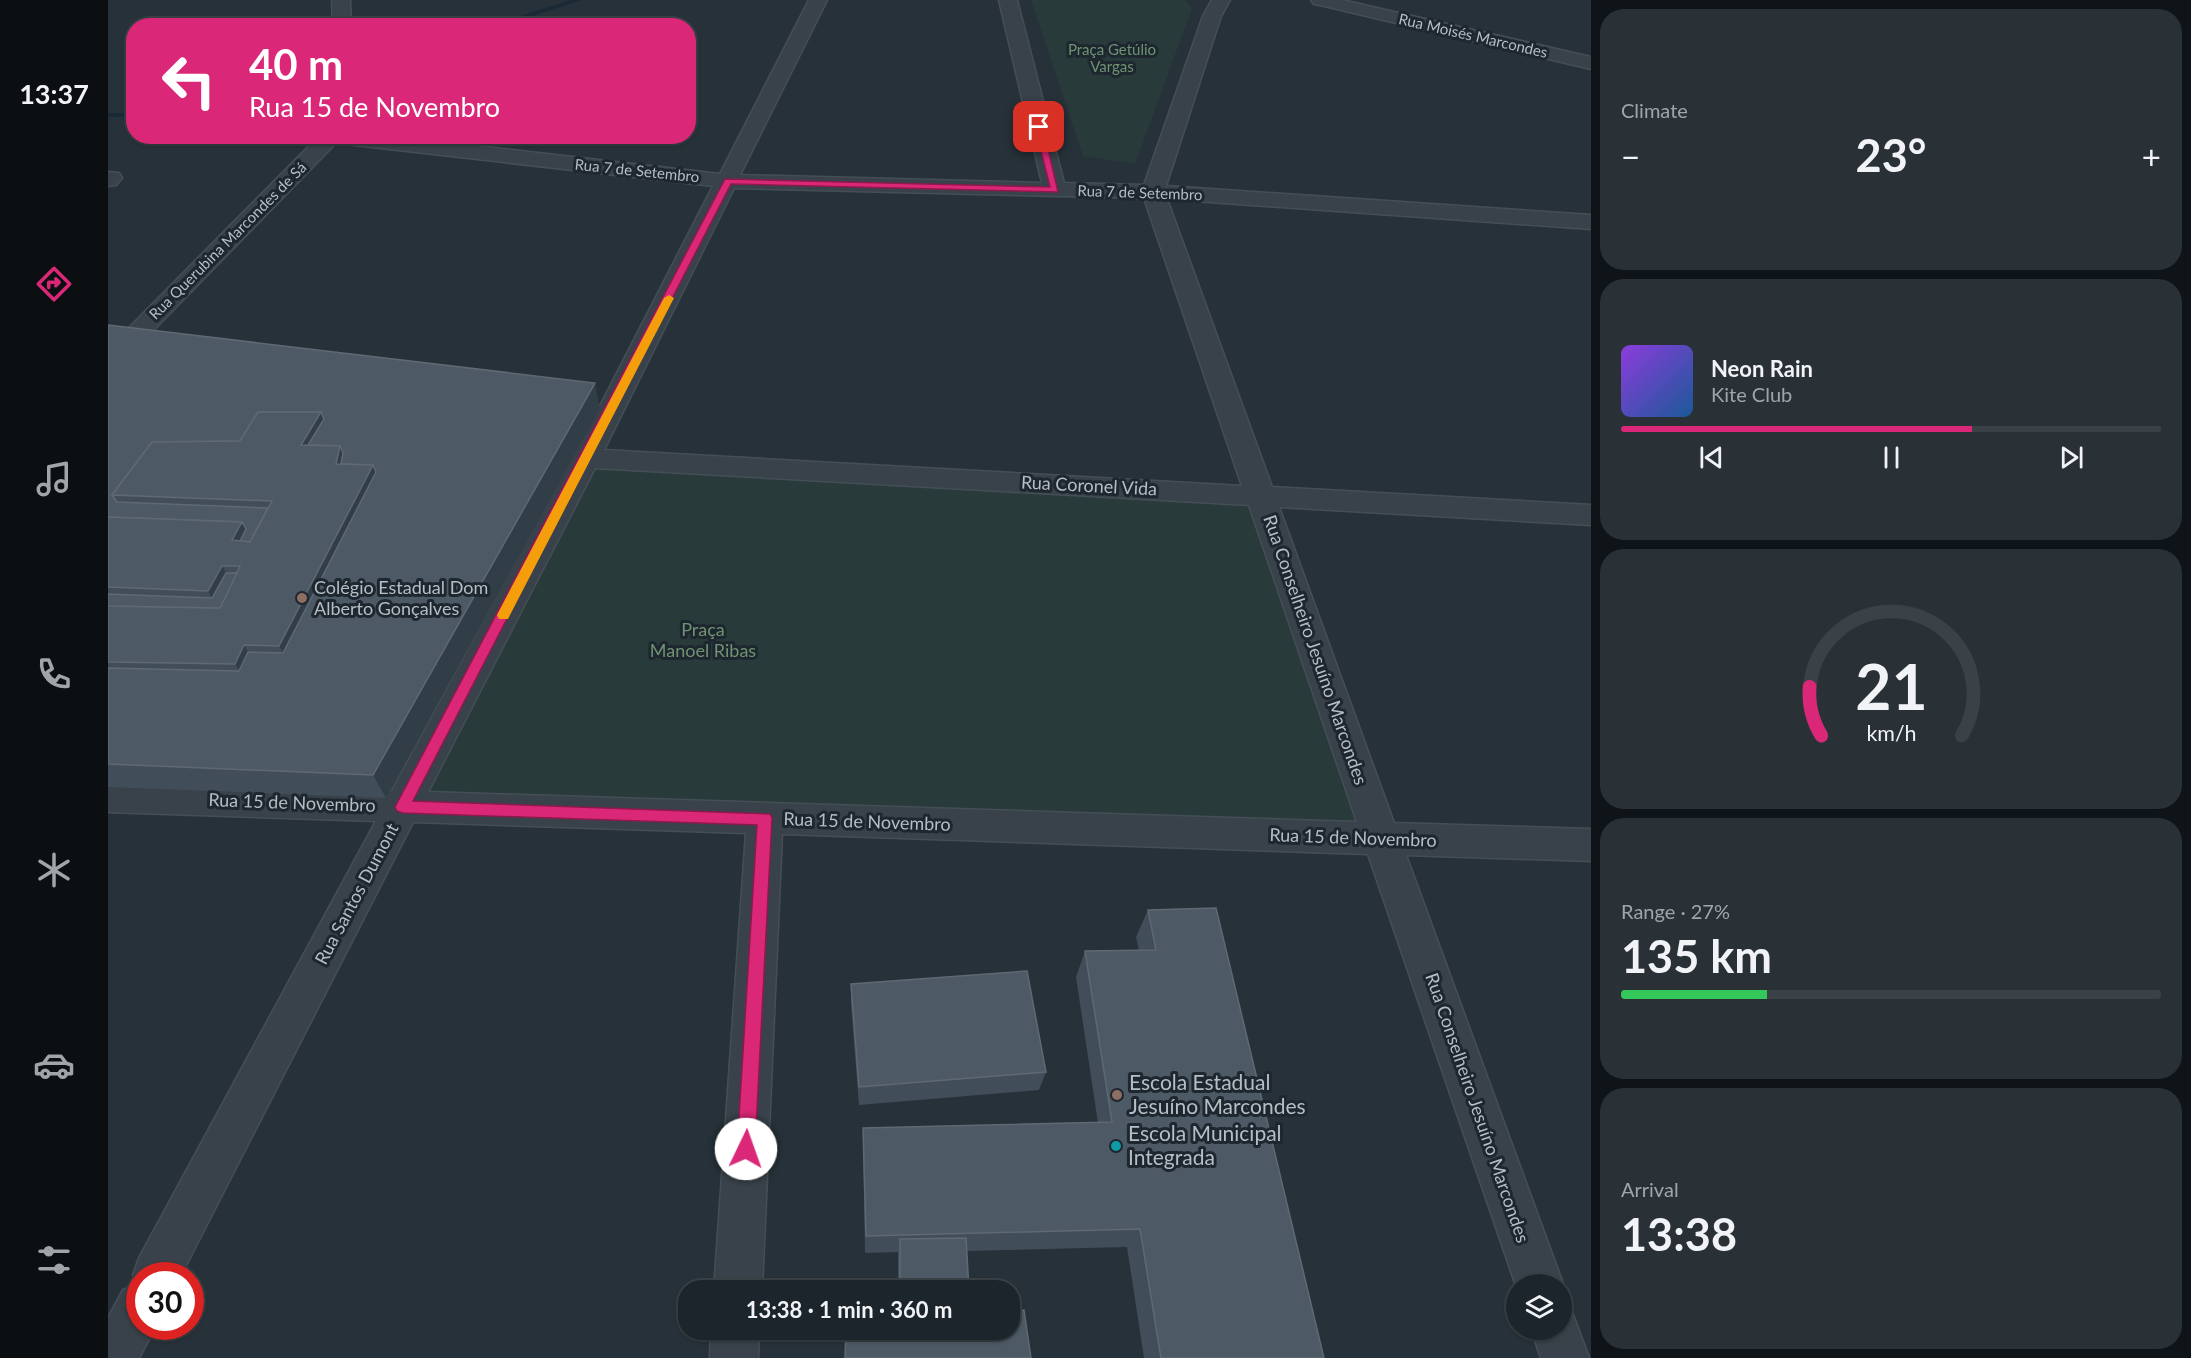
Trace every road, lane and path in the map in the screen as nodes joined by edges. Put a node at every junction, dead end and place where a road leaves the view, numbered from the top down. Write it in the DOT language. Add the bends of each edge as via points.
graph roads {
  1 [pos="341,0"];
  2 [pos="818,0"];
  3 [pos="1008,0"];
  4 [pos="1320,0"];
  5 [pos="1197,2"];
  6 [pos="1217,8"];
  7 [pos="342,18"];
  8 [pos="1591,63"];
  9 [pos="323,144"];
  10 [pos="402,144"];
  11 [pos="728,181"];
  12 [pos="1055,190"];
  13 [pos="1153,192"];
  14 [pos="1591,222"];
  15 [pos="117,343"];
  16 [pos="161,349"];
  17 [pos="586,458"];
  18 [pos="1260,496"];
  19 [pos="1591,514"];
  20 [pos="108,797"];
  21 [pos="403,807"];
  22 [pos="765,818"];
  23 [pos="1381,838"];
  24 [pos="1591,845"];
  25 [pos="163,1262"];
  26 [pos="1535,1274"];
  27 [pos="739,1280"];
  28 [pos="735,1340"];
  29 [pos="1559,1340"];
  30 [pos="734,1358"];
  31 [pos="1565,1358"];
  1 -- 7 [label="street"];
  2 -- 11 [label="street, Rua Santos Dumont"];
  3 -- 12 [label="street"];
  4 -- 8 [label="street, Rua Moisés Marcondes"];
  5 -- 6 [label="street"];
  6 -- 13 [label="street"];
  9 -- 15 [label="street, Rua Querubina Marcondes de Sá"];
  10 -- 11 [label="street, Rua 7 de Setembro"];
  11 -- 12 [label="street, Rua 7 de Setembro"];
  11 -- 17 [label="street, Rua Santos Dumont" via="600,407"];
  12 -- 13 [label="street, Rua 7 de Setembro"];
  13 -- 14 [label="street, Rua 7 de Setembro"];
  13 -- 18 [label="street, Rua Conselheiro Jesuíno Marcondes"];
  15 -- 16 [label="street"];
  17 -- 18 [label="street, Rua Coronel Vida"];
  17 -- 21 [label="street, Rua Santos Dumont"];
  18 -- 19 [label="street, Rua Coronel Vida"];
  18 -- 23 [label="street, Rua Conselheiro Jesuíno Marcondes"];
  20 -- 21 [label="street, Rua 15 de Novembro"];
  21 -- 22 [label="street, Rua 15 de Novembro"];
  21 -- 25 [label="street, Rua Santos Dumont"];
  22 -- 23 [label="street, Rua 15 de Novembro"];
  22 -- 27 [label="street"];
  23 -- 24 [label="street, Rua 15 de Novembro"];
  23 -- 26 [label="street, Rua Conselheiro Jesuíno Marcondes"];
  28 -- 30 [label="street"];
  29 -- 31 [label="street"];
}
